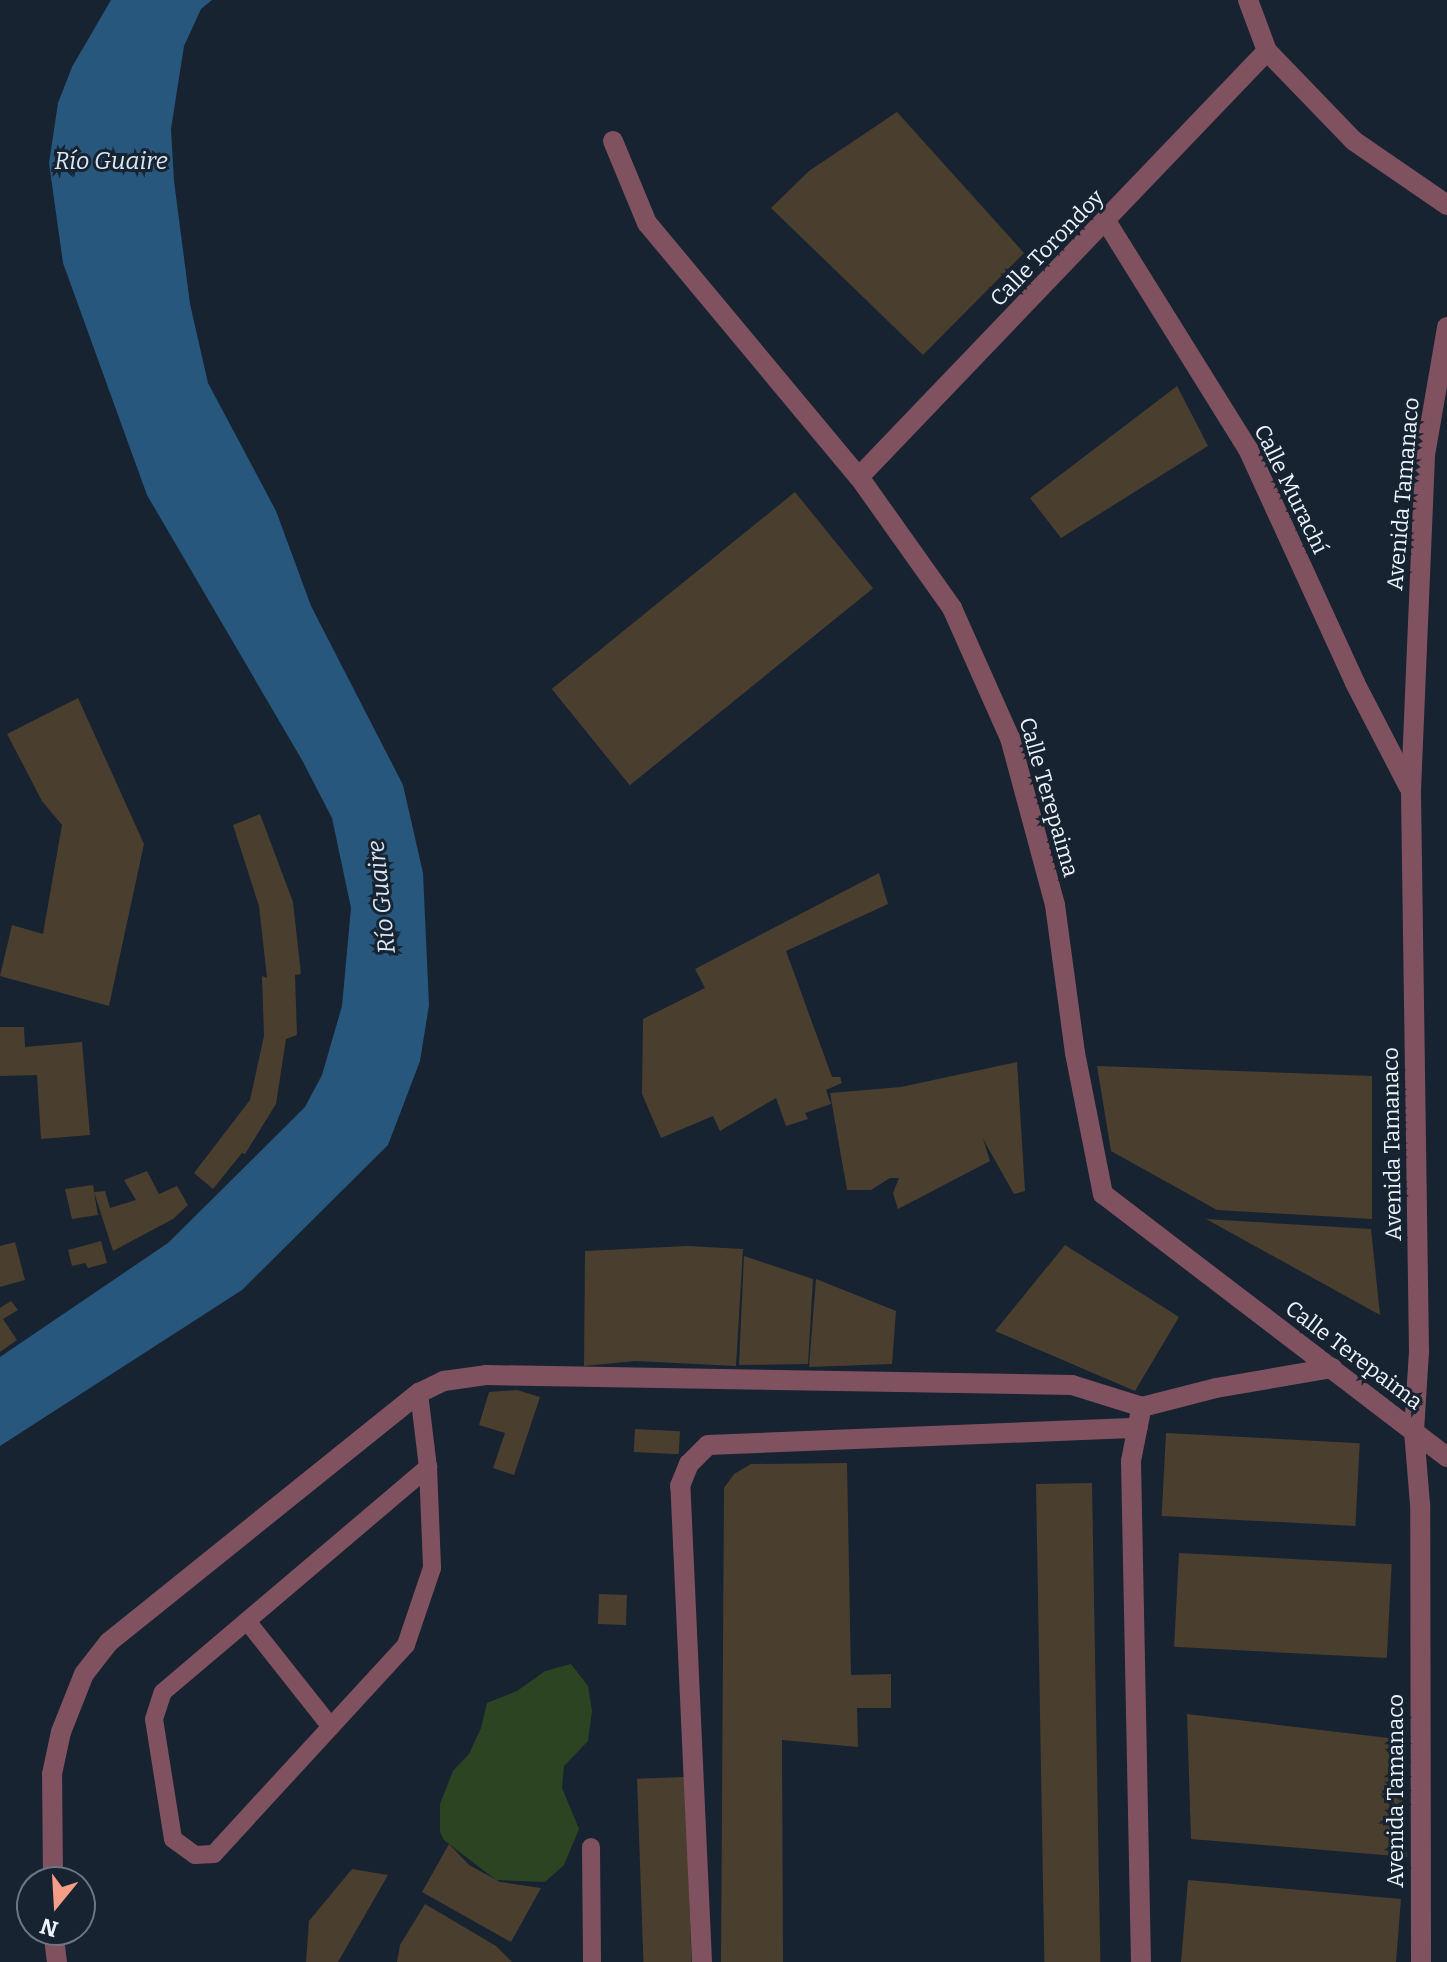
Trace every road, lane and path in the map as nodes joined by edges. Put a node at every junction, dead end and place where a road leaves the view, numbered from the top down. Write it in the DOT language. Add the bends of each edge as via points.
graph roads {
  1 [pos="1248,0"];
  2 [pos="1267,51"];
  3 [pos="613,141"];
  4 [pos="1447,205"];
  5 [pos="1106,221"];
  6 [pos="1447,327"];
  7 [pos="859,477"];
  8 [pos="1411,790"];
  9 [pos="1332,1368"];
  10 [pos="419,1393"];
  11 [pos="1142,1407"];
  12 [pos="1138,1428"];
  13 [pos="1414,1431"];
  14 [pos="1447,1457"];
  15 [pos="428,1467"];
  16 [pos="247,1621"];
  17 [pos="331,1727"];
  18 [pos="591,1847"];
  19 [pos="53,1866"];
  20 [pos="592,1962"];
  21 [pos="702,1962"];
  22 [pos="1141,1962"];
  23 [pos="1421,1962"];
  1 -- 2 [label="street"];
  2 -- 4 [label="street" via="1354,141"];
  2 -- 5 [label="street, Calle Torondoy"];
  3 -- 7 [label="street, Calle Terepaima" via="647,223"];
  5 -- 7 [label="street, Calle Torondoy"];
  5 -- 8 [label="street, Calle Murachí" via="1248,449 1355,683"];
  6 -- 8 [label="street, Avenida Tamanaco" via="1425,455"];
  7 -- 9 [label="street, Calle Terepaima" via="952,608 1010,738 1055,905 1075,1053 1103,1194"];
  8 -- 13 [label="street, Avenida Tamanaco" via="1419,1352"];
  9 -- 11 [label="street"];
  9 -- 13 [label="street, Calle Terepaima"];
  10 -- 11 [label="street" via="444,1381 486,1375 1072,1385"];
  10 -- 15 [label="lane"];
  10 -- 19 [label="street" via="109,1642 84,1674 61,1732 52,1774"];
  11 -- 12 [label="street"];
  12 -- 21 [label="street" via="708,1445 689,1464 680,1486"];
  12 -- 22 [label="street" via="1131,1461"];
  13 -- 14 [label="street, Calle Terepaima"];
  13 -- 23 [label="street, Avenida Tamanaco" via="1420,1504"];
  15 -- 16 [label="lane"];
  15 -- 17 [label="lane" via="432,1568 406,1645"];
  16 -- 17 [label="lane"];
  16 -- 17 [label="lane" via="163,1692 154,1719 173,1839 195,1855 214,1854"];
  18 -- 20 [label="lane"];
}
